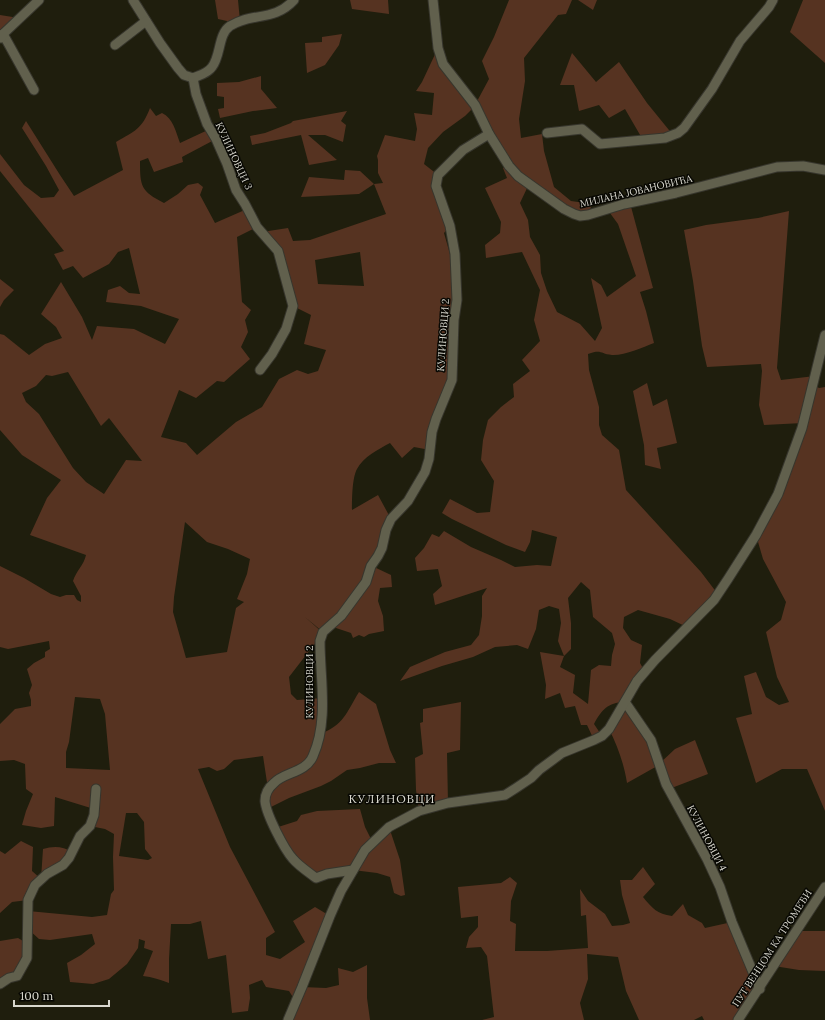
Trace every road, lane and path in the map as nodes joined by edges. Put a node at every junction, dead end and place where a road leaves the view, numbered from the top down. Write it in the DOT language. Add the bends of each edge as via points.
graph roads {
  1 [pos="39,0"];
  2 [pos="132,0"];
  3 [pos="294,0"];
  4 [pos="433,0"];
  5 [pos="773,0"];
  6 [pos="146,21"];
  7 [pos="2,37"];
  8 [pos="115,45"];
  9 [pos="193,78"];
  10 [pos="34,90"];
  11 [pos="548,132"];
  12 [pos="489,134"];
  13 [pos="825,170"];
  14 [pos="825,335"];
  15 [pos="260,370"];
  16 [pos="625,702"];
  17 [pos="96,789"];
  18 [pos="353,870"];
  19 [pos="825,887"];
  20 [pos="0,984"];
  21 [pos="760,989"];
  22 [pos="288,1020"];
  23 [pos="738,1020"];
  1 -- 7 [label="street"];
  2 -- 6 [label="street"];
  3 -- 9 [label="street" via="279,12 240,21 229,27 212,68"];
  4 -- 12 [label="street, МИЛАНА ЈОВАНОВИЋА" via="438,48 443,64 475,105"];
  5 -- 11 [label="street" via="740,41 712,90 678,133 665,138 600,144 582,129"];
  6 -- 8 [label="street"];
  6 -- 9 [label="street" via="178,68 184,75"];
  7 -- 10 [label="street"];
  9 -- 15 [label="street, КУЛИНОВЦИ 3" via="207,124 227,164 236,190 257,227 278,251 293,306 286,329"];
  12 -- 13 [label="street, МИЛАНА ЈОВАНОВИЋА" via="518,176 564,209 580,216 777,167 803,166"];
  12 -- 18 [label="street, КУЛИНОВЦИ 2" via="463,150 438,174 436,186 450,226 455,254 457,300 452,380 432,432 425,472 408,501 391,518 382,548 371,566 366,582 341,616 323,632 320,641 322,710 313,757 305,766 275,781 268,789 265,801 277,833 292,858 306,872 316,878"];
  14 -- 16 [label="street" via="802,428 778,494 760,528 714,600 655,660 637,681"];
  16 -- 18 [label="street" via="602,736 562,753 505,794 448,803 419,811 389,827 365,850"];
  16 -- 21 [label="street, КУЛИНОВЦИ 4" via="650,740 666,784 720,886"];
  17 -- 20 [label="street" via="94,815 90,826 80,836 63,865 47,874 32,891 28,900 26,958 17,976"];
  18 -- 22 [label="street" via="330,916"];
  19 -- 21 [label="street, ПУТ ВЕНЦОМ КА ТРОМЕЂИ"];
  21 -- 23 [label="street, ПУТ ВЕНЦОМ КА ТРОМЕЂИ"];
}
